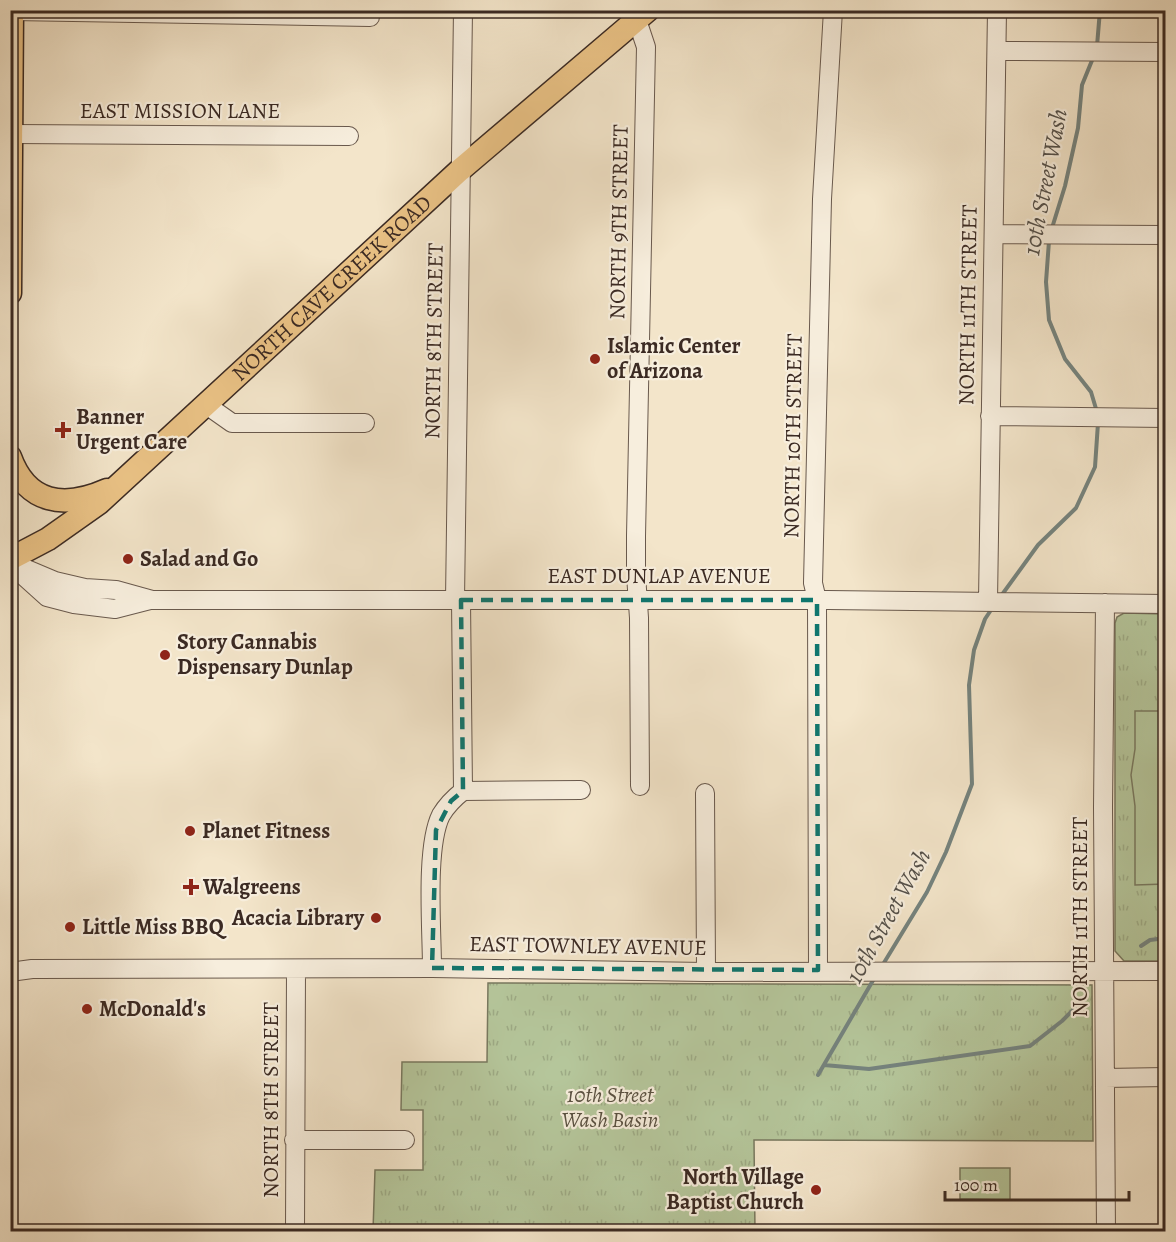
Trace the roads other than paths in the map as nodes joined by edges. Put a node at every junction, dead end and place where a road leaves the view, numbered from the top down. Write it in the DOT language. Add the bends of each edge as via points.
graph roads {
  1 [pos="462,10"];
  2 [pos="833,10"];
  3 [pos="997,10"];
  4 [pos="12,11"];
  5 [pos="643,15"];
  6 [pos="370,17"];
  7 [pos="997,51"];
  8 [pos="1166,52"];
  9 [pos="12,134"];
  10 [pos="349,136"];
  11 [pos="460,170"];
  12 [pos="11,225"];
  13 [pos="994,234"];
  14 [pos="1166,235"];
  15 [pos="10,293"];
  16 [pos="205,404"];
  17 [pos="990,416"];
  18 [pos="1166,418"];
  19 [pos="365,423"];
  20 [pos="10,457"];
  21 [pos="119,485"];
  22 [pos="10,562"];
  23 [pos="458,600"];
  24 [pos="638,600"];
  25 [pos="817,600"];
  26 [pos="988,601"];
  27 [pos="1105,603"];
  28 [pos="1166,604"];
  29 [pos="639,786"];
  30 [pos="581,790"];
  31 [pos="463,791"];
  32 [pos="705,793"];
  33 [pos="432,968"];
  34 [pos="296,969"];
  35 [pos="818,970"];
  36 [pos="1104,971"];
  37 [pos="1166,971"];
  38 [pos="10,972"];
  39 [pos="706,972"];
  40 [pos="1105,1077"];
  41 [pos="1166,1077"];
  42 [pos="294,1140"];
  43 [pos="405,1140"];
  44 [pos="295,1232"];
  45 [pos="1106,1232"];
  1 -- 11 [label="street, NORTH 8TH STREET"];
  2 -- 25 [label="street, NORTH 10TH STREET" via="822,199 813,583"];
  3 -- 7 [label="street, NORTH 11TH STREET"];
  4 -- 6 [label="street"];
  4 -- 9 [label="main road"];
  5 -- 11 [label="main road, NORTH CAVE CREEK ROAD"];
  5 -- 24 [label="street, NORTH 9TH STREET" via="646,47"];
  7 -- 8 [label="street"];
  7 -- 13 [label="street, NORTH 11TH STREET"];
  9 -- 10 [label="street, EAST MISSION LANE"];
  9 -- 12 [label="main road"];
  11 -- 16 [label="main road, NORTH CAVE CREEK ROAD"];
  11 -- 23 [label="street, NORTH 8TH STREET"];
  12 -- 15 [label="main road"];
  13 -- 14 [label="street"];
  13 -- 17 [label="street, NORTH 11TH STREET"];
  16 -- 19 [label="street" via="232,423"];
  16 -- 21 [label="main road, NORTH CAVE CREEK ROAD"];
  17 -- 18 [label="street"];
  17 -- 26 [label="street, NORTH 11TH STREET"];
  20 -- 21 [label="main road" via="26,486 39,496 80,499"];
  21 -- 22 [label="main road, NORTH CAVE CREEK ROAD" via="74,522"];
  22 -- 23 [label="street, EAST DUNLAP AVENUE" via="55,581 152,600"];
  23 -- 24 [label="street, EAST DUNLAP AVENUE"];
  23 -- 31 [label="street, NORTH 8TH STREET"];
  24 -- 25 [label="street, EAST DUNLAP AVENUE"];
  24 -- 29 [label="street, NORTH 9TH STREET"];
  25 -- 26 [label="street, EAST DUNLAP AVENUE"];
  25 -- 35 [label="street, NORTH 10TH STREET"];
  26 -- 27 [label="street, EAST DUNLAP AVENUE"];
  27 -- 28 [label="street, EAST DUNLAP AVENUE"];
  27 -- 36 [label="street, NORTH 11TH STREET"];
  30 -- 31 [label="street"];
  31 -- 33 [label="street" via="451,801 436,830 431,889"];
  32 -- 39 [label="street"];
  33 -- 34 [label="street, EAST TOWNLEY AVENUE"];
  33 -- 39 [label="street, EAST TOWNLEY AVENUE"];
  34 -- 38 [label="street, EAST TOWNLEY AVENUE"];
  34 -- 42 [label="street, NORTH 8TH STREET"];
  35 -- 36 [label="street, EAST TOWNLEY AVENUE"];
  35 -- 39 [label="street, EAST TOWNLEY AVENUE"];
  36 -- 37 [label="street, EAST TOWNLEY AVENUE"];
  36 -- 40 [label="street, NORTH 11TH STREET"];
  40 -- 41 [label="street"];
  40 -- 45 [label="street, NORTH 11TH STREET"];
  42 -- 43 [label="street"];
  42 -- 44 [label="street, NORTH 8TH STREET"];
}
